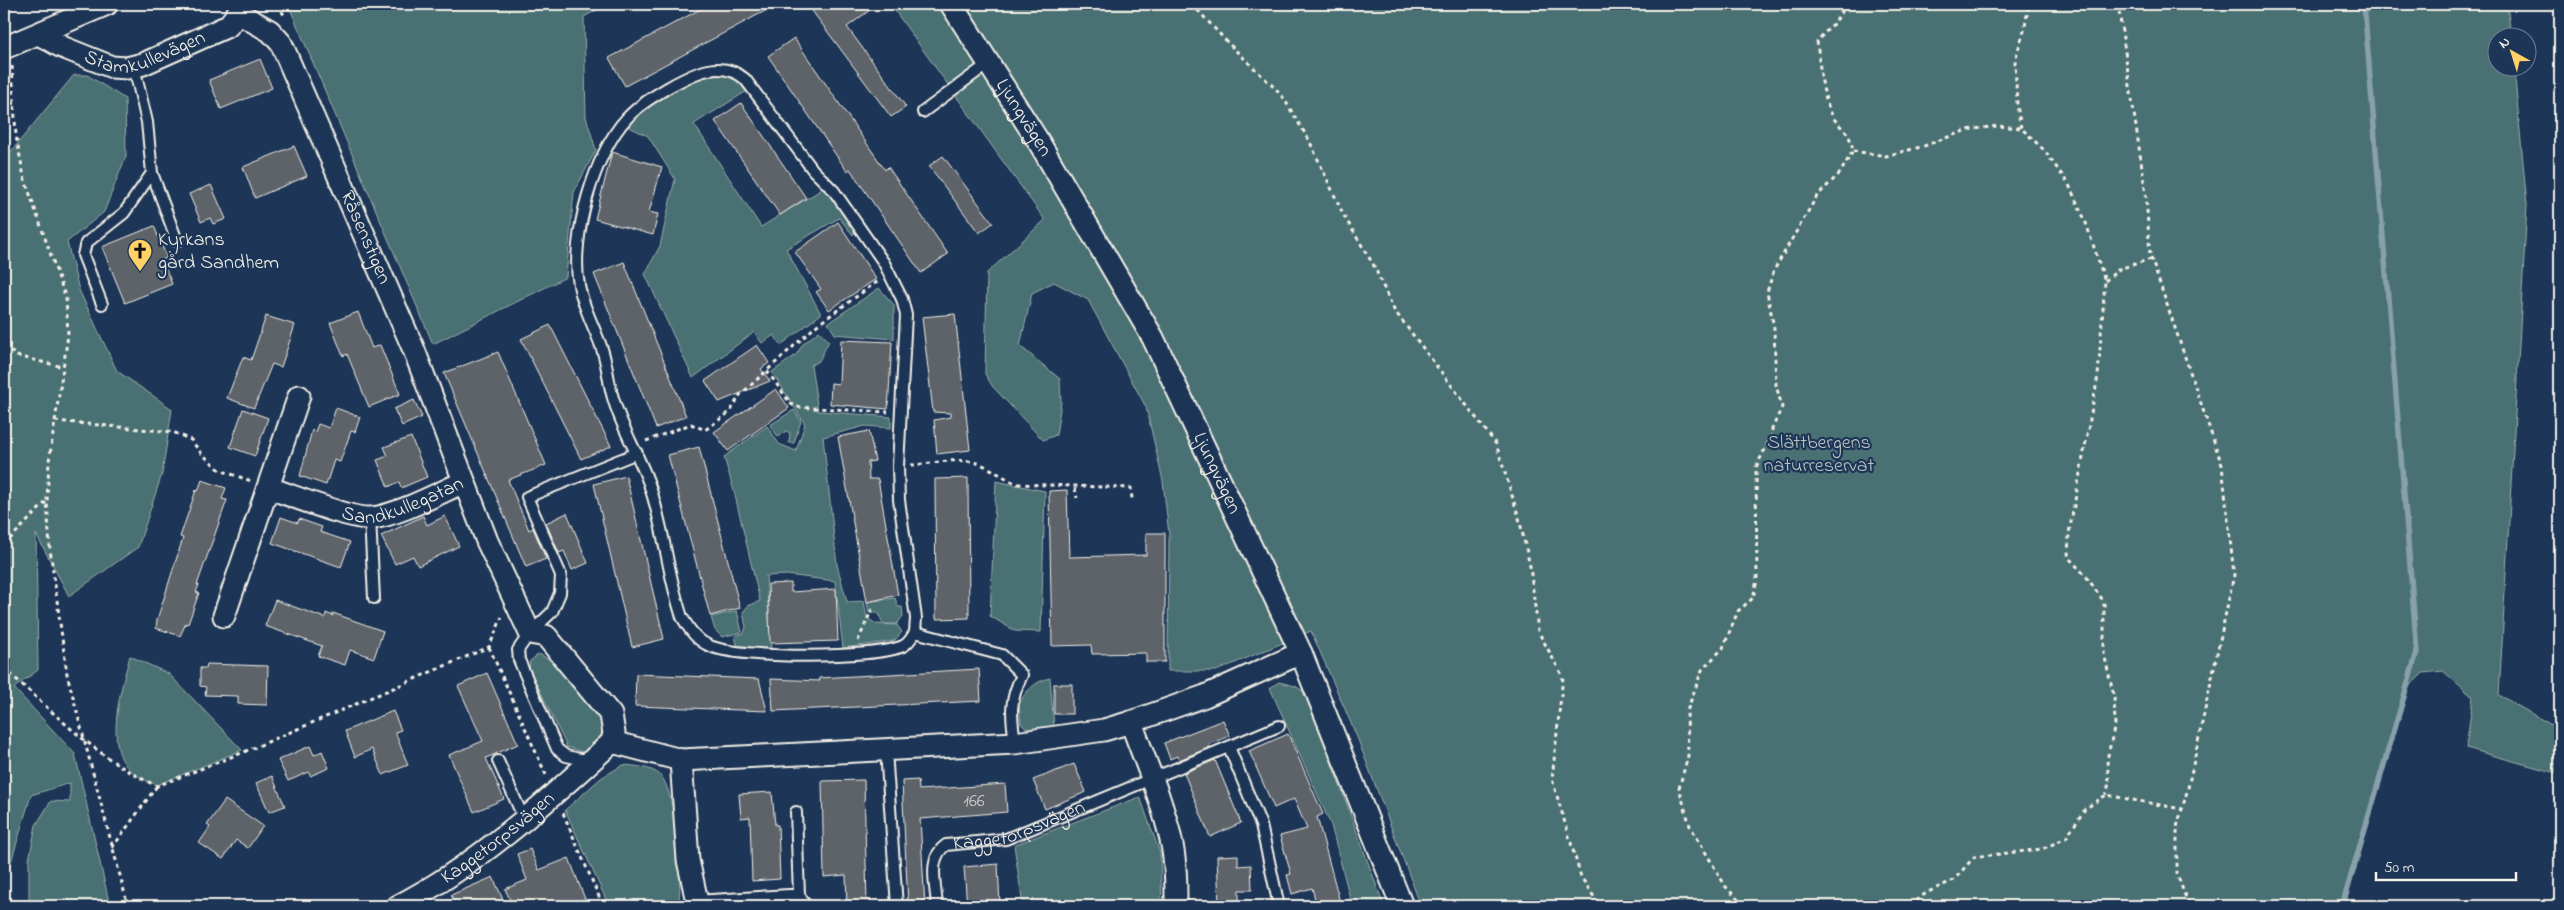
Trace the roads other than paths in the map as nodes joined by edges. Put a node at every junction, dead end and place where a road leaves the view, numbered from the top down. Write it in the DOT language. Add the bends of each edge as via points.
graph roads {
  1 [pos="107,4"];
  2 [pos="951,4"];
  3 [pos="239,9"];
  4 [pos="39,34"];
  5 [pos="7,47"];
  6 [pos="989,63"];
  7 [pos="134,67"];
  8 [pos="923,112"];
  9 [pos="152,173"];
  10 [pos="177,241"];
  11 [pos="102,304"];
  12 [pos="299,396"];
  13 [pos="635,449"];
  14 [pos="464,482"];
  15 [pos="269,488"];
  16 [pos="370,518"];
  17 [pos="374,598"];
  18 [pos="224,616"];
  19 [pos="915,632"];
  20 [pos="530,633"];
  21 [pos="1301,653"];
  22 [pos="1131,722"];
  23 [pos="1279,726"];
  24 [pos="612,742"];
  25 [pos="1015,743"];
  26 [pos="1229,747"];
  27 [pos="886,751"];
  28 [pos="681,760"];
  29 [pos="498,761"];
  30 [pos="591,761"];
  31 [pos="1153,780"];
  32 [pos="796,812"];
  33 [pos="524,819"];
  34 [pos="799,895"];
  35 [pos="697,904"];
  36 [pos="398,906"];
  37 [pos="806,906"];
  38 [pos="897,906"];
  39 [pos="937,906"];
  40 [pos="1176,906"];
  41 [pos="1279,906"];
  42 [pos="1402,906"];
  1 -- 4 [label="street, Stamkullevägen"];
  2 -- 6 [label="street, Ljungvägen"];
  3 -- 7 [label="street, Stamkullevägen" via="228,26"];
  3 -- 14 [label="street, Råsenstigen" via="281,43 414,350"];
  4 -- 5 [label="street, Stamkullevägen"];
  4 -- 7 [label="street, Stamkullevägen" via="112,67"];
  6 -- 8 [label="lane, Ljungvägen"];
  6 -- 21 [label="street, Ljungvägen" via="1153,338"];
  7 -- 9 [label="lane" via="147,122"];
  9 -- 10 [label="lane"];
  9 -- 11 [label="lane" via="124,213 86,243 83,255"];
  12 -- 15 [label="street"];
  13 -- 19 [label="lane" via="648,483 682,617 693,635 709,646 760,656 854,654 904,646"];
  13 -- 19 [label="lane" via="614,401 603,350 578,284 582,221 605,148 626,119 648,99 708,69 736,71 746,79 813,170 834,191 890,274 902,299 906,315 899,500 916,618"];
  13 -- 20 [label="lane" via="527,497 561,575 560,594 552,612"];
  14 -- 16 [label="street, Sandkullegatan" via="388,514"];
  14 -- 20 [label="street, Sandkullegatan"];
  15 -- 16 [label="street, Sandkullegatan" via="354,516"];
  15 -- 18 [label="street"];
  16 -- 17 [label="lane"];
  19 -- 25 [label="lane" via="1002,655 1009,660 1022,675 1014,691 1011,710"];
  20 -- 24 [label="street" via="546,636 611,715"];
  20 -- 30 [label="lane" via="518,650 519,660 557,749 566,756"];
  21 -- 22 [label="street" via="1205,696"];
  21 -- 42 [label="street, Ljungvägen"];
  22 -- 25 [label="street" via="1104,730"];
  22 -- 31 [label="street"];
  23 -- 26 [label="lane, Kaggetorpsvägen"];
  24 -- 28 [label="street"];
  24 -- 30 [label="street, Kaggetorpsvägen"];
  25 -- 27 [label="street"];
  26 -- 31 [label="lane, Kaggetorpsvägen"];
  26 -- 41 [label="lane" via="1261,825"];
  27 -- 28 [label="street"];
  27 -- 38 [label="lane"];
  28 -- 35 [label="street" via="688,860"];
  29 -- 33 [label="lane"];
  30 -- 33 [label="street, Kaggetorpsvägen"];
  31 -- 39 [label="lane, Kaggetorpsvägen" via="1006,840 946,845 938,850 934,861"];
  31 -- 40 [label="street" via="1172,841"];
  32 -- 34 [label="lane"];
  33 -- 36 [label="street, Kaggetorpsvägen" via="432,888"];
  34 -- 35 [label="lane"];
  34 -- 37 [label="lane"];
}
